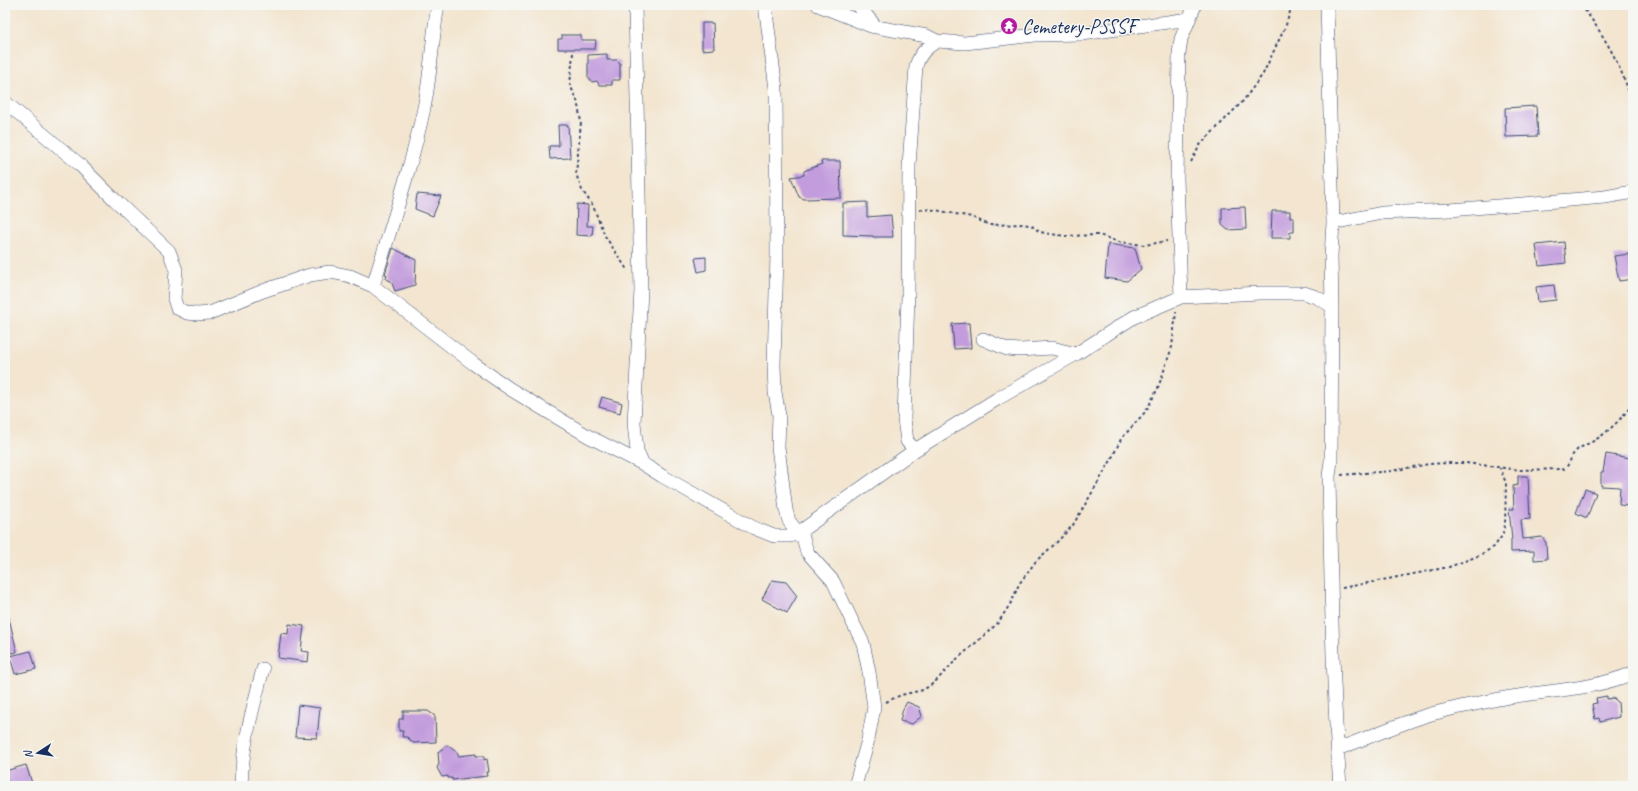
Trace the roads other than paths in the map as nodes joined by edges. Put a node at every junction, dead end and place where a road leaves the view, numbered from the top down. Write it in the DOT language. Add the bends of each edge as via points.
graph roads {
  1 [pos="438,5"];
  2 [pos="635,5"];
  3 [pos="765,5"];
  4 [pos="818,5"];
  5 [pos="858,5"];
  6 [pos="1195,5"];
  7 [pos="1328,5"];
  8 [pos="1189,19"];
  9 [pos="876,27"];
  10 [pos="937,40"];
  11 [pos="5,102"];
  12 [pos="1633,192"];
  13 [pos="1332,223"];
  14 [pos="372,286"];
  15 [pos="1177,298"];
  16 [pos="1332,306"];
  17 [pos="984,339"];
  18 [pos="1076,354"];
  19 [pos="915,450"];
  20 [pos="643,464"];
  21 [pos="799,532"];
  22 [pos="263,669"];
  23 [pos="1633,673"];
  24 [pos="1337,749"];
  25 [pos="240,786"];
  26 [pos="855,786"];
  27 [pos="1340,786"];
  1 -- 14 [label="street" via="424,106 409,170"];
  2 -- 20 [label="street" via="640,290 634,423 637,451"];
  3 -- 21 [label="street" via="776,89 777,254 774,365 779,415 778,447 786,510 789,521"];
  4 -- 9 [label="street"];
  5 -- 9 [label="street"];
  6 -- 8 [label="street"];
  7 -- 13 [label="street"];
  8 -- 10 [label="street" via="1082,34 1035,35 965,43"];
  8 -- 15 [label="street" via="1181,39 1179,54"];
  9 -- 10 [label="street"];
  10 -- 19 [label="street" via="920,54 916,66 909,166 904,419 907,441"];
  11 -- 14 [label="street" via="79,164 169,251 176,270 174,299 177,308 192,314 210,313 263,291 322,272 338,272"];
  12 -- 13 [label="street" via="1382,214"];
  13 -- 16 [label="street"];
  14 -- 20 [label="street" via="510,389 588,436"];
  15 -- 16 [label="street" via="1304,293 1316,296"];
  15 -- 18 [label="street" via="1134,317"];
  16 -- 24 [label="street" via="1331,590"];
  17 -- 18 [label="street" via="1006,349 1052,348"];
  18 -- 19 [label="street"];
  19 -- 21 [label="street"];
  20 -- 21 [label="street" via="754,528 774,536 790,536"];
  21 -- 26 [label="street" via="807,552 833,581 863,643 874,707"];
  22 -- 25 [label="street" via="252,711"];
  23 -- 24 [label="street" via="1586,688 1510,697 1453,708 1427,715"];
  24 -- 27 [label="street"];
}
